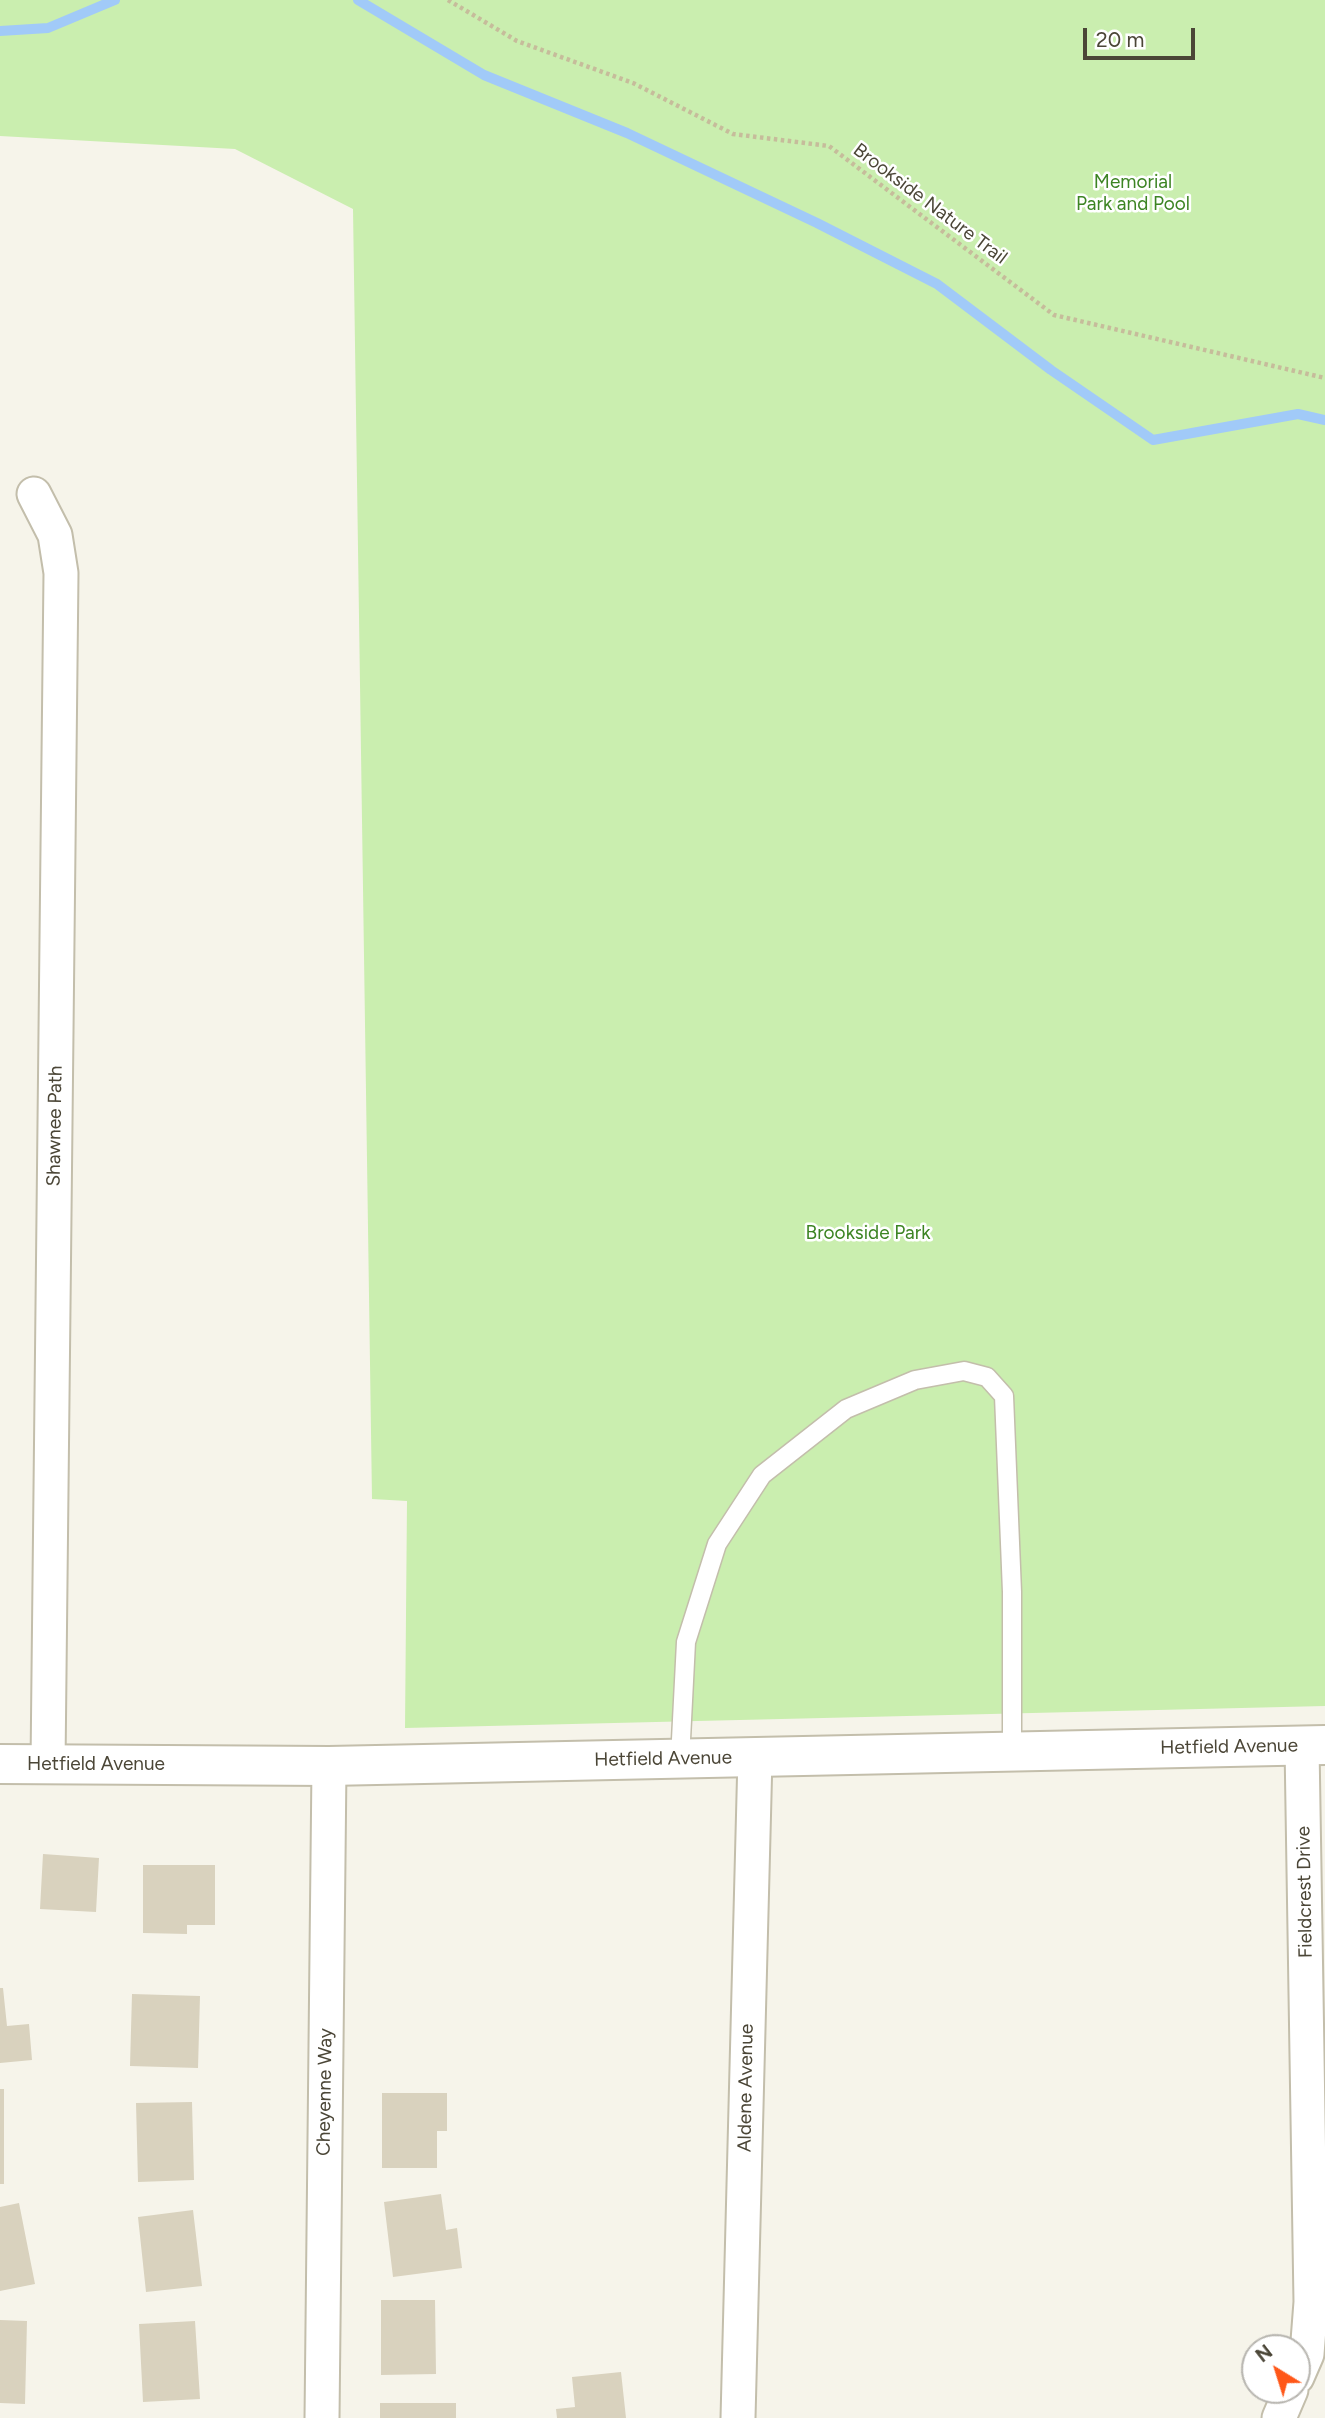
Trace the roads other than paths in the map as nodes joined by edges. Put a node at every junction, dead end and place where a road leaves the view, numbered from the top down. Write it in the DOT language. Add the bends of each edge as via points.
graph roads {
  1 [pos="34,494"];
  2 [pos="1314,1746"];
  3 [pos="1012,1752"];
  4 [pos="755,1757"];
  5 [pos="680,1759"];
  6 [pos="0,1764"];
  7 [pos="48,1764"];
  8 [pos="329,1766"];
  9 [pos="1316,2038"];
  10 [pos="1309,2334"];
  11 [pos="322,2418"];
  12 [pos="738,2418"];
  1 -- 7 [label="street, Shawnee Path" via="55,535 61,573"];
  2 -- 3 [label="street, Hetfield Avenue"];
  2 -- 9 [label="street, Fieldcrest Drive"];
  3 -- 4 [label="street, Hetfield Avenue"];
  3 -- 5 [label="lane" via="1012,1592 1004,1396 987,1377 964,1371 915,1381 846,1409 762,1475 717,1544 686,1642"];
  4 -- 5 [label="street, Hetfield Avenue"];
  4 -- 12 [label="street, Aldene Avenue"];
  5 -- 8 [label="street, Hetfield Avenue"];
  6 -- 7 [label="street, Hetfield Avenue"];
  7 -- 8 [label="street, Hetfield Avenue"];
  8 -- 11 [label="street, Cheyenne Way"];
  9 -- 10 [label="street, Fieldcrest Drive"];
}
